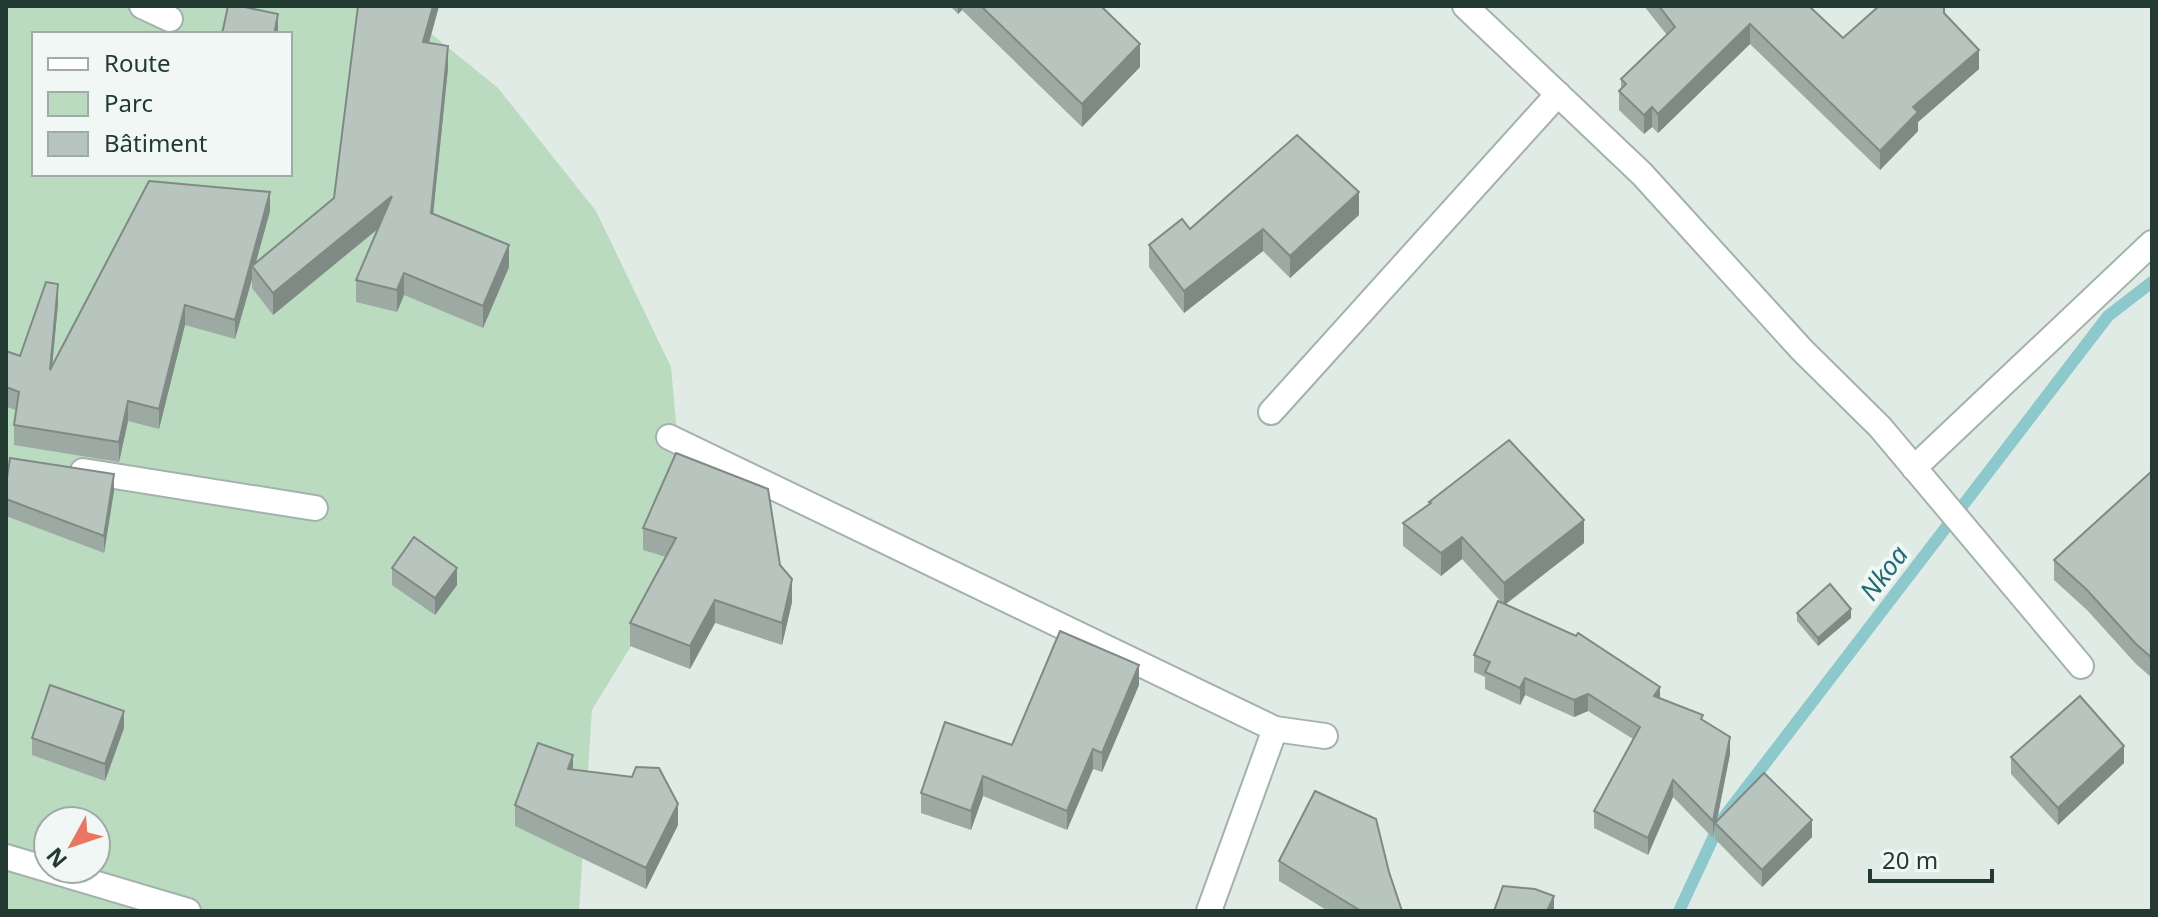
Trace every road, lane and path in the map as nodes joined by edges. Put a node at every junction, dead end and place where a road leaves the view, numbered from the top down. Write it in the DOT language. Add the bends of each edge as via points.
graph roads {
  1 [pos="142,6"];
  2 [pos="1465,6"];
  3 [pos="170,19"];
  4 [pos="1558,94"];
  5 [pos="2152,243"];
  6 [pos="1271,412"];
  7 [pos="669,437"];
  8 [pos="52,466"];
  9 [pos="1914,468"];
  10 [pos="315,508"];
  11 [pos="2081,666"];
  12 [pos="1275,729"];
  13 [pos="1325,736"];
  14 [pos="6,857"];
  15 [pos="188,911"];
  16 [pos="1209,911"];
  1 -- 3 [label="street"];
  2 -- 4 [label="street"];
  4 -- 6 [label="street"];
  4 -- 9 [label="street" via="1642,174"];
  5 -- 9 [label="street"];
  7 -- 12 [label="street"];
  8 -- 10 [label="street"];
  9 -- 11 [label="street"];
  12 -- 13 [label="street"];
  12 -- 16 [label="street"];
  14 -- 15 [label="street"];
}
